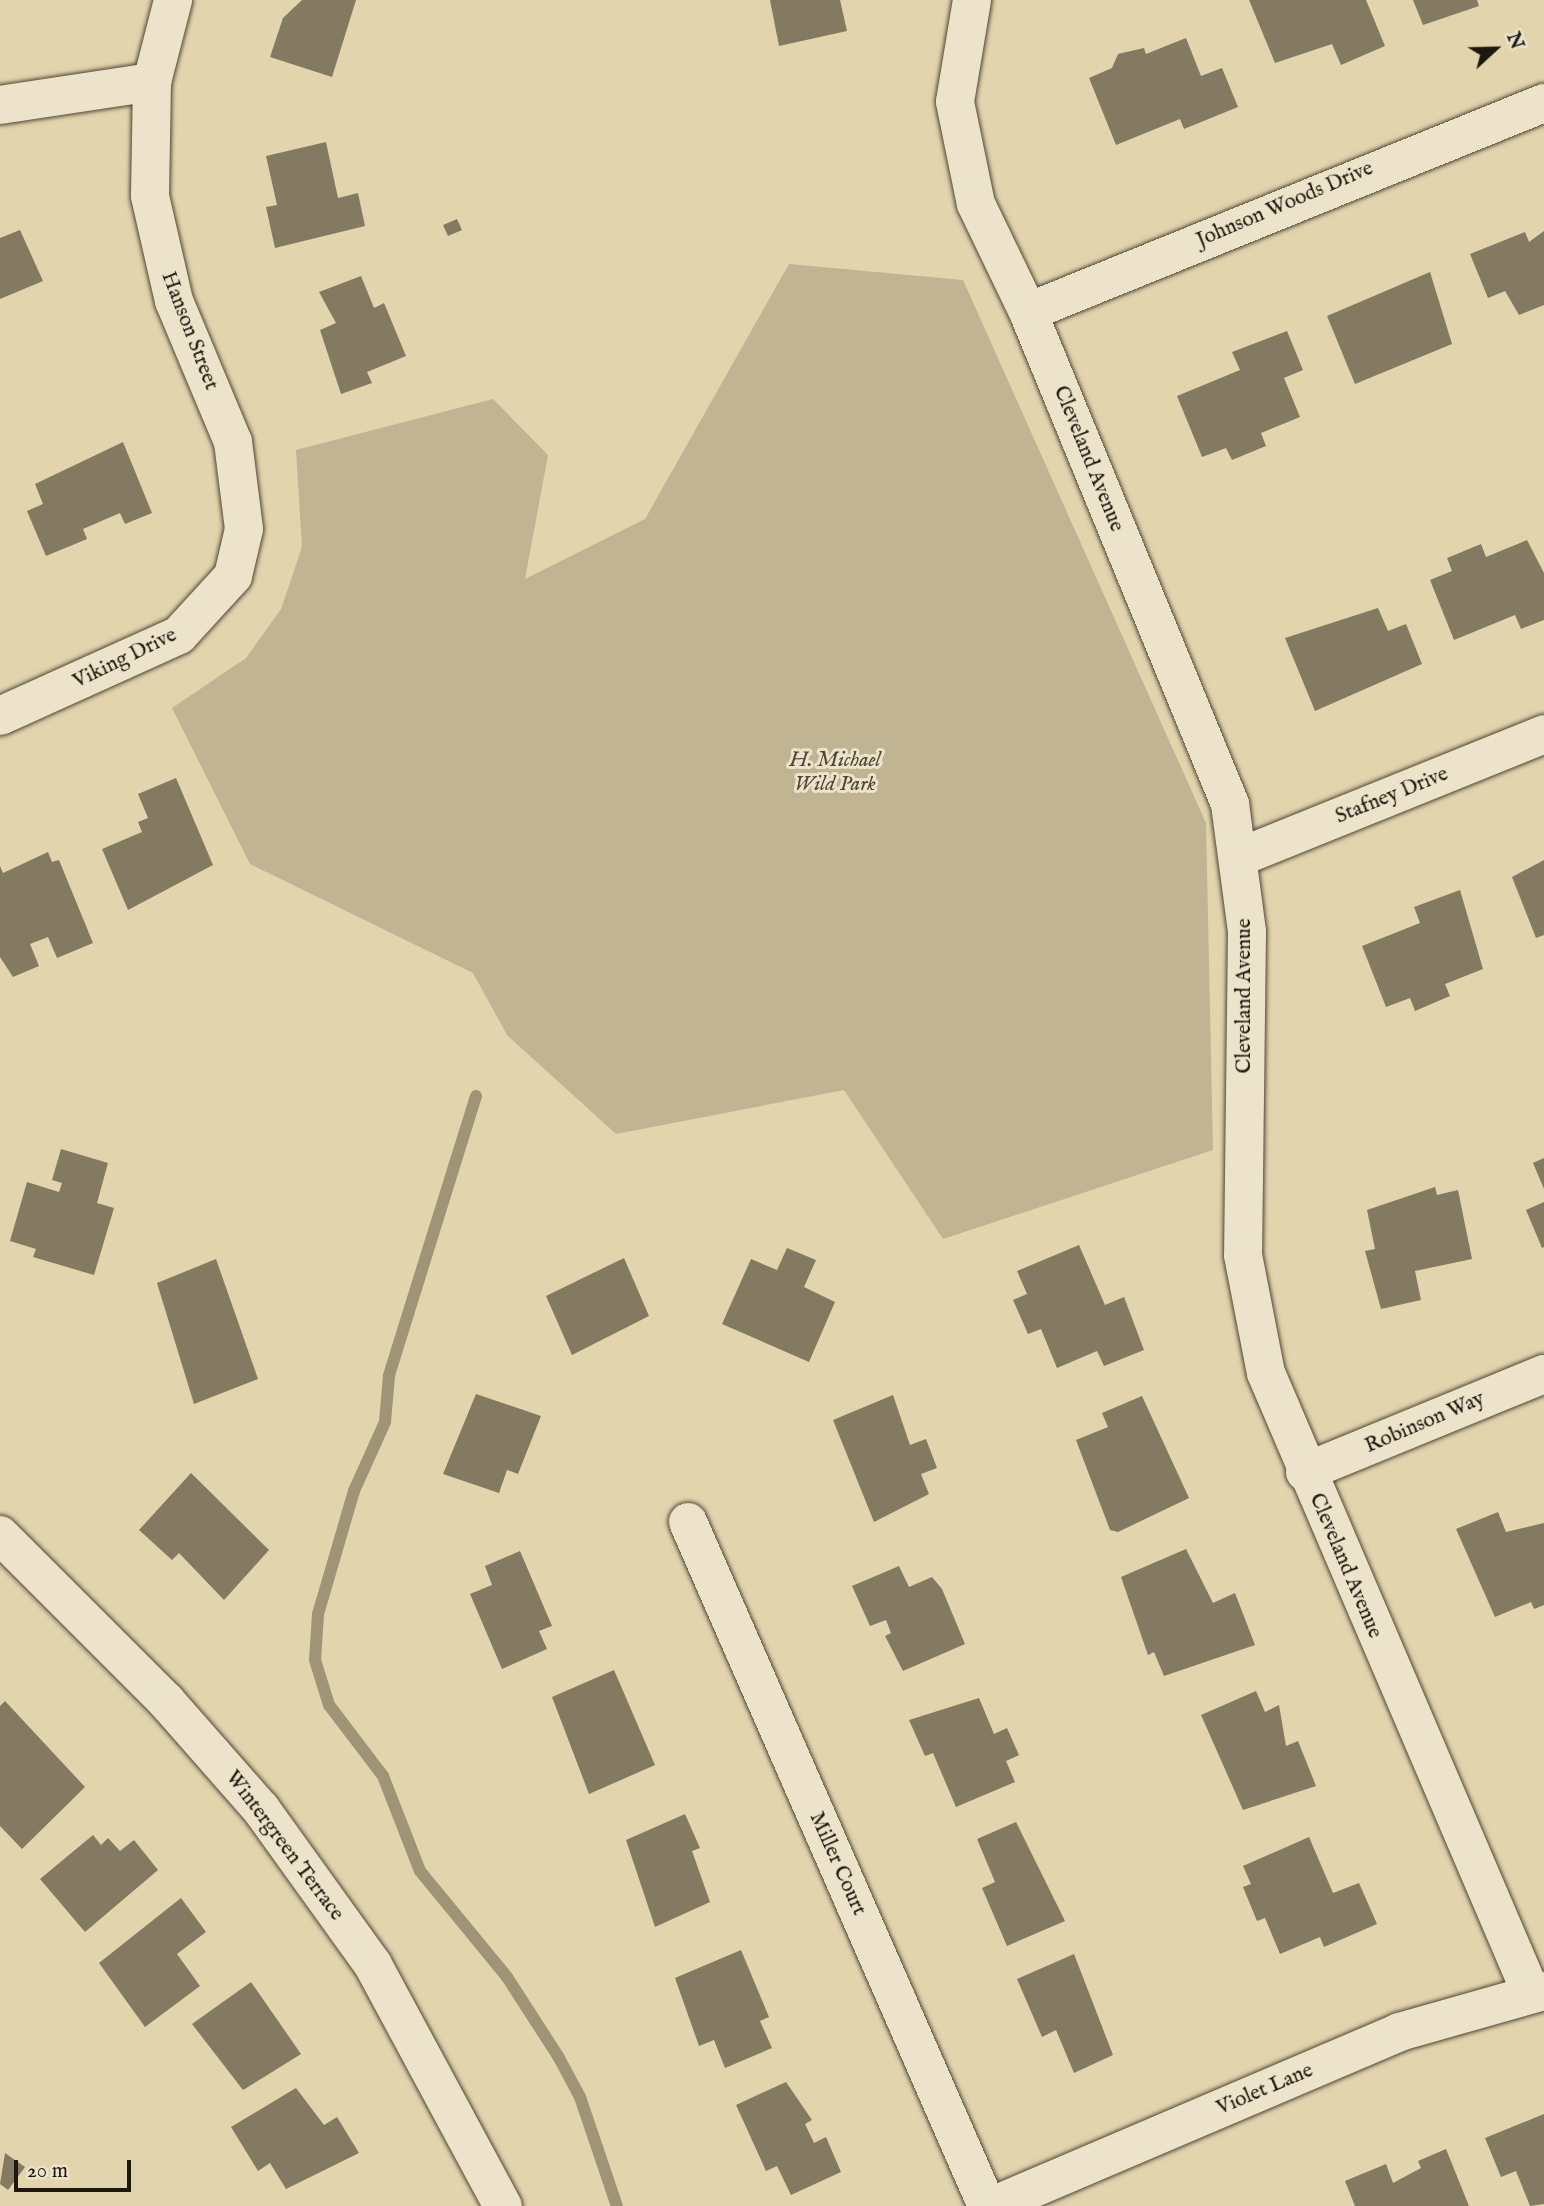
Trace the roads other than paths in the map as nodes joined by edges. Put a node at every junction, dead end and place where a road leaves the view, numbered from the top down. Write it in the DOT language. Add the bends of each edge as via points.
graph roads {
  1 [pos="173,0"];
  2 [pos="972,0"];
  3 [pos="152,82"];
  4 [pos="1544,103"];
  5 [pos="0,105"];
  6 [pos="1028,312"];
  7 [pos="233,576"];
  8 [pos="0,716"];
  9 [pos="1544,734"];
  10 [pos="1240,857"];
  11 [pos="1544,1374"];
  12 [pos="1305,1472"];
  13 [pos="688,1522"];
  14 [pos="0,1535"];
  15 [pos="1538,1992"];
  16 [pos="503,2206"];
  17 [pos="987,2206"];
  18 [pos="992,2206"];
  1 -- 3 [label="street, Hanson Street"];
  2 -- 6 [label="street, Cleveland Avenue" via="955,102 961,152 975,204"];
  3 -- 5 [label="street"];
  3 -- 7 [label="street, Hanson Street" via="150,196 160,251 233,442 244,489 244,529"];
  4 -- 6 [label="street, Johnson Woods Drive"];
  6 -- 10 [label="street, Cleveland Avenue" via="1208,737"];
  7 -- 8 [label="street, Viking Drive" via="179,635"];
  9 -- 10 [label="street, Stafney Drive"];
  10 -- 12 [label="street, Cleveland Avenue" via="1247,932 1243,1255 1266,1373"];
  11 -- 12 [label="street, Robinson Way"];
  12 -- 15 [label="street, Cleveland Avenue"];
  13 -- 17 [label="street, Miller Court"];
  14 -- 16 [label="street, Wintergreen Terrace" via="130,1662 261,1809 373,1965"];
  15 -- 18 [label="street, Violet Lane" via="1399,2032"];
}
